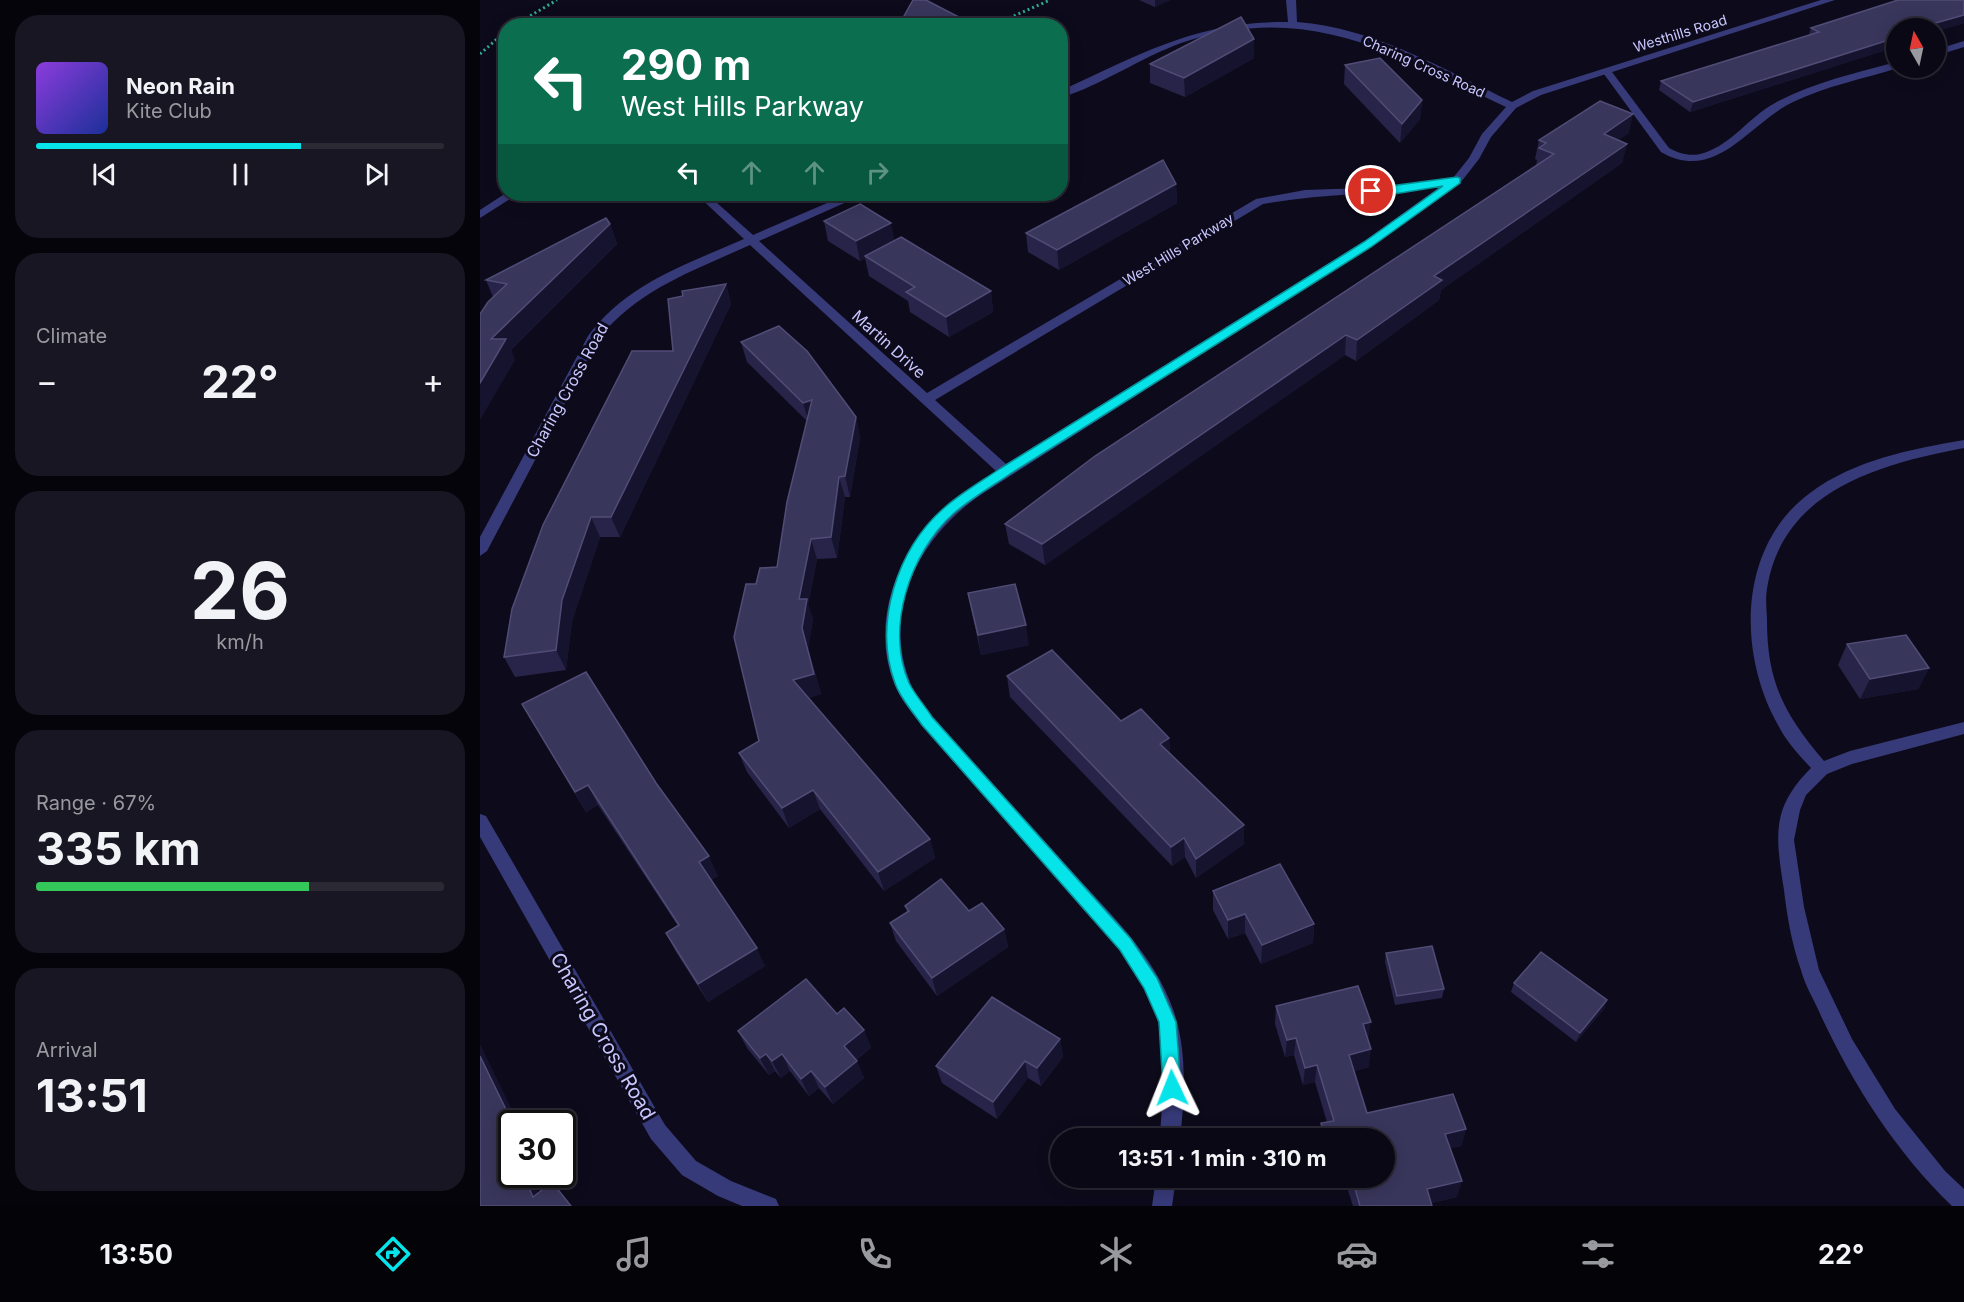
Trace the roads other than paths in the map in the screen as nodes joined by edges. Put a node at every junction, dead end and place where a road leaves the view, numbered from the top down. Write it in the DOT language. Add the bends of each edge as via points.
graph roads {
  1 [pos="1292,0"];
  2 [pos="1823,1"];
  3 [pos="1293,26"];
  4 [pos="1964,44"];
  5 [pos="1946,50"];
  6 [pos="1886,68"];
  7 [pos="1606,70"];
  8 [pos="1068,91"];
  9 [pos="1512,106"];
  10 [pos="1457,180"];
  11 [pos="502,201"];
  12 [pos="709,201"];
  13 [pos="841,201"];
  14 [pos="480,216"];
  15 [pos="752,241"];
  16 [pos="926,399"];
  17 [pos="1964,444"];
  18 [pos="1005,471"];
  19 [pos="480,550"];
  20 [pos="1964,728"];
  21 [pos="1821,769"];
  22 [pos="480,821"];
  23 [pos="1170,1128"];
  24 [pos="1165,1188"];
  25 [pos="1964,1203"];
  26 [pos="770,1206"];
  27 [pos="1162,1206"];
  1 -- 3 [label="street"];
  2 -- 7 [label="street, Westhills Road"];
  3 -- 8 [label="street, Charing Cross Road" via="1243,27 1180,39"];
  3 -- 9 [label="street, Charing Cross Road" via="1341,32 1378,44"];
  4 -- 5 [label="street"];
  6 -- 7 [label="street" via="1793,98 1775,107 1716,153 1689,159 1665,150"];
  7 -- 9 [label="street" via="1547,89"];
  9 -- 10 [label="street"];
  10 -- 16 [label="street, West Hills Parkway" via="1394,190 1305,194 1260,201"];
  10 -- 18 [label="street" via="1367,244"];
  11 -- 14 [label="street"];
  12 -- 15 [label="street, Martin Drive"];
  13 -- 15 [label="street, Charing Cross Road"];
  15 -- 16 [label="street, Martin Drive"];
  15 -- 19 [label="street, Charing Cross Road" via="659,281 611,314 594,336"];
  16 -- 18 [label="street, Martin Drive"];
  17 -- 21 [label="street" via="1906,454 1843,479 1810,500 1785,523 1767,554 1756,609 1770,692 1785,724"];
  18 -- 23 [label="street" via="948,512 922,544 903,579 894,615 893,651 903,684 927,721 1126,945 1151,983 1167,1022 1173,1069"];
  20 -- 21 [label="street"];
  21 -- 25 [label="street" via="1799,791 1785,840 1810,971 1845,1045 1888,1116 1938,1178"];
  22 -- 26 [label="street, Charing Cross Road" via="658,1132 690,1168 725,1189"];
  24 -- 27 [label="street"];
}
